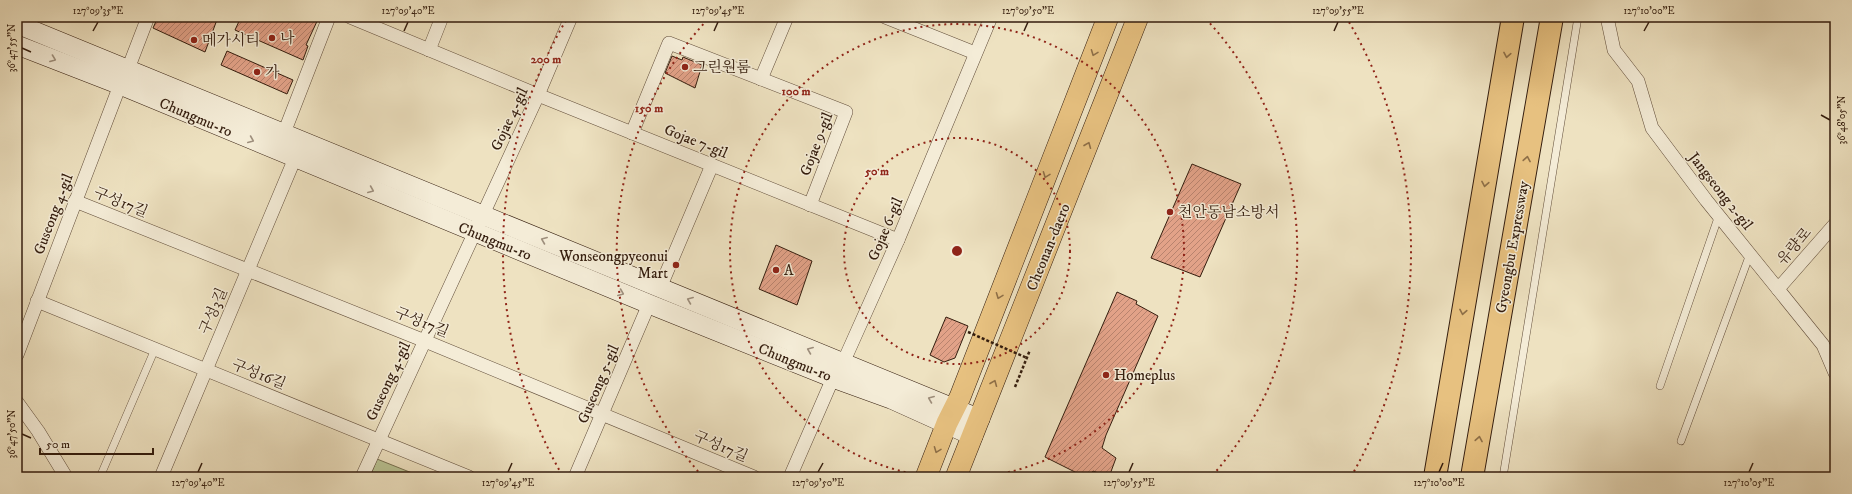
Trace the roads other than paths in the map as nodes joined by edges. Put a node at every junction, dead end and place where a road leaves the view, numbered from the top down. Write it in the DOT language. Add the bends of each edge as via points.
graph roads {
  1 [pos="148,17"];
  2 [pos="329,17"];
  3 [pos="350,17"];
  4 [pos="442,17"];
  5 [pos="571,17"];
  6 [pos="786,17"];
  7 [pos="991,17"];
  8 [pos="1108,17"];
  9 [pos="1138,17"];
  10 [pos="1513,17"];
  11 [pos="1552,17"];
  12 [pos="1578,17"];
  13 [pos="1607,17"];
  14 [pos="889,18"];
  15 [pos="17,24"];
  16 [pos="17,45"];
  17 [pos="429,50"];
  18 [pos="975,53"];
  19 [pos="124,77"];
  20 [pos="761,79"];
  21 [pos="538,95"];
  22 [pos="284,133"];
  23 [pos="632,133"];
  24 [pos="295,158"];
  25 [pos="712,165"];
  26 [pos="75,201"];
  27 [pos="810,205"];
  28 [pos="482,214"];
  29 [pos="1719,215"];
  30 [pos="1835,224"];
  31 [pos="474,233"];
  32 [pos="898,240"];
  33 [pos="1750,254"];
  34 [pos="248,270"];
  35 [pos="660,288"];
  36 [pos="1778,289"];
  37 [pos="37,301"];
  38 [pos="649,304"];
  39 [pos="425,341"];
  40 [pos="155,349"];
  41 [pos="17,355"];
  42 [pos="206,370"];
  43 [pos="838,370"];
  44 [pos="1835,373"];
  45 [pos="1660,386"];
  46 [pos="17,402"];
  47 [pos="602,414"];
  48 [pos="951,416"];
  49 [pos="976,427"];
  50 [pos="379,440"];
  51 [pos="1681,441"];
  52 [pos="165,476"];
  53 [pos="66,477"];
  54 [pos="100,477"];
  55 [pos="362,477"];
  56 [pos="469,477"];
  57 [pos="575,477"];
  58 [pos="754,477"];
  59 [pos="790,477"];
  60 [pos="926,477"];
  61 [pos="956,477"];
  62 [pos="1435,477"];
  63 [pos="1472,477"];
  64 [pos="1503,477"];
  1 -- 19 [label="street, Guseong 4-gil"];
  2 -- 22 [label="street"];
  3 -- 17 [label="street, Gojae 7-gil"];
  4 -- 17 [label="street"];
  5 -- 21 [label="street, Gojae 4-gil"];
  6 -- 20 [label="street"];
  7 -- 18 [label="street, Gojae 6-gil"];
  8 -- 48 [label="main road, Cheonan-daero, one-way"];
  49 -- 9 [label="main road, Cheonan-daero, one-way"];
  10 -- 62 [label="highway, one-way"];
  63 -- 11 [label="highway, Gyeongbu Expressway, one-way"];
  12 -- 64 [label="lane"];
  13 -- 29 [label="street, Jangseong 2-gil" via="1614,50 1638,80 1652,128"];
  14 -- 18 [label="street"];
  15 -- 19 [label="main road, Chungmu-ro"];
  16 -- 19 [label="main road, Chungmu-ro, one-way"];
  17 -- 21 [label="street, Gojae 7-gil"];
  18 -- 32 [label="street, Gojae 6-gil"];
  19 -- 22 [label="main road, Chungmu-ro"];
  19 -- 24 [label="main road, Chungmu-ro, one-way"];
  19 -- 26 [label="street, Guseong 4-gil"];
  20 -- 23 [label="street, Gojae 9-gil" via="669,43"];
  20 -- 27 [label="street, Gojae 9-gil" via="846,112"];
  21 -- 23 [label="street, Gojae 7-gil"];
  21 -- 28 [label="street, Gojae 4-gil"];
  22 -- 28 [label="main road, Chungmu-ro"];
  23 -- 25 [label="street, Gojae 7-gil"];
  24 -- 31 [label="main road, Chungmu-ro, one-way"];
  24 -- 34 [label="street, 구성3길"];
  25 -- 27 [label="street, Gojae 7-gil"];
  25 -- 35 [label="street"];
  26 -- 34 [label="street, 구성17길"];
  26 -- 37 [label="street, Guseong 4-gil"];
  27 -- 32 [label="street, Gojae 7-gil"];
  28 -- 31 [label="street, Gojae 4-gil"];
  35 -- 28 [label="main road, Chungmu-ro, one-way"];
  29 -- 33 [label="street, Jangseong 2-gil"];
  29 -- 45 [label="lane"];
  30 -- 36 [label="street, 유량로"];
  31 -- 38 [label="main road, Chungmu-ro, one-way"];
  31 -- 39 [label="street, Guseong 4-gil"];
  32 -- 43 [label="street, Gojae 6-gil"];
  33 -- 36 [label="street, Jangseong 2-gil"];
  33 -- 51 [label="lane"];
  34 -- 39 [label="street, 구성17길"];
  34 -- 42 [label="street, 구성3길"];
  43 -- 35 [label="main road, Chungmu-ro, one-way"];
  36 -- 44 [label="street, Jangseong 2-gil" via="1823,345"];
  37 -- 40 [label="street, 구성16길"];
  37 -- 41 [label="street, Guseong 4-gil"];
  38 -- 43 [label="main road, Chungmu-ro"];
  38 -- 47 [label="street, Guseong 5-gil"];
  39 -- 47 [label="street, 구성17길"];
  39 -- 50 [label="street, Guseong 4-gil"];
  40 -- 42 [label="street, 구성16길"];
  40 -- 54 [label="lane"];
  42 -- 50 [label="street, 구성16길"];
  42 -- 52 [label="street, 구성3길"];
  43 -- 48 [label="main road, Chungmu-ro"];
  43 -- 59 [label="street, Gojae 6-gil"];
  46 -- 53 [label="street"];
  47 -- 57 [label="street, Guseong 5-gil"];
  47 -- 58 [label="street, 구성17길"];
  48 -- 49 [label="main road, Chungmu-ro"];
  48 -- 60 [label="main road, Cheonan-daero, one-way"];
  49 -- 61 [label="main road, Cheonan-daero"];
  50 -- 55 [label="street, Guseong 4-gil"];
  50 -- 56 [label="street, 구성16길"];
}
